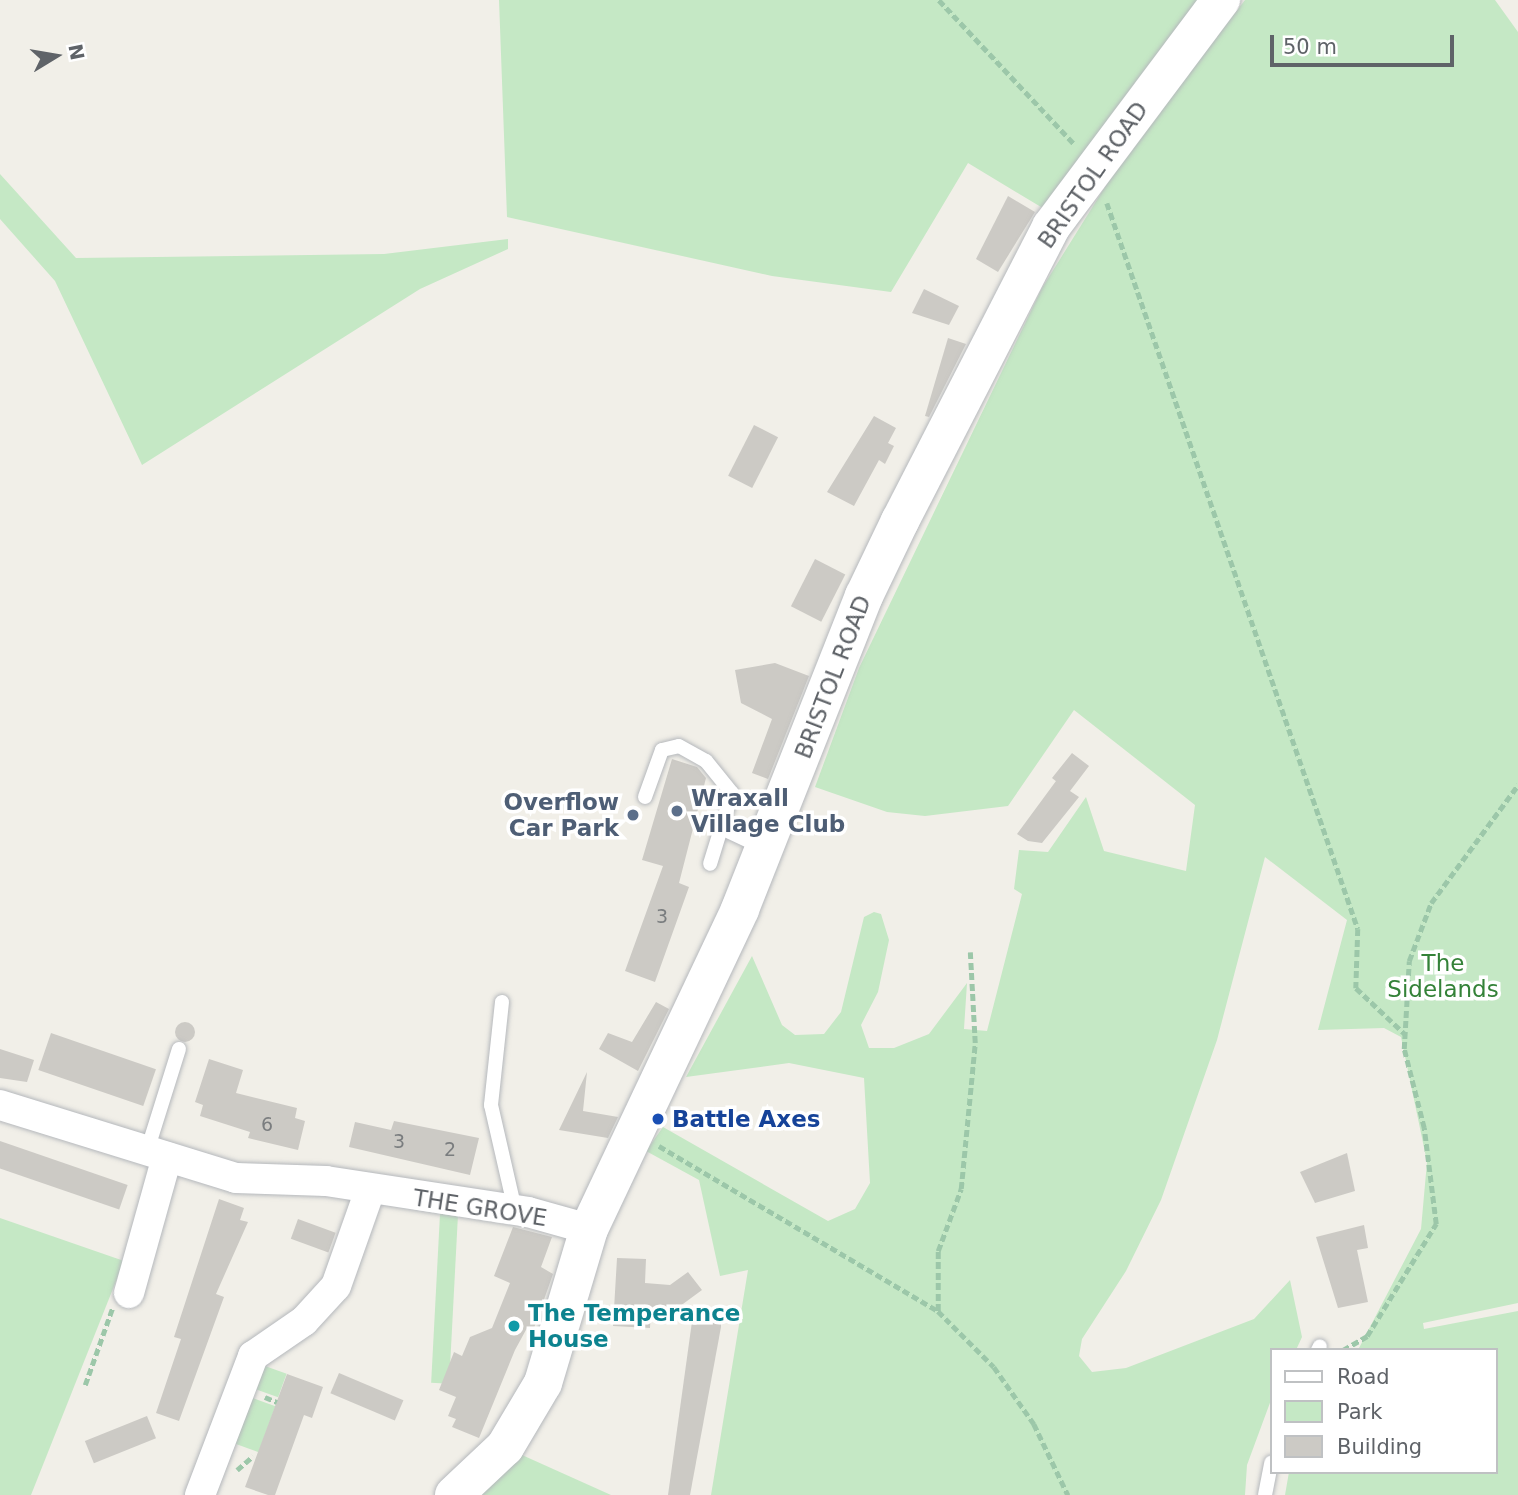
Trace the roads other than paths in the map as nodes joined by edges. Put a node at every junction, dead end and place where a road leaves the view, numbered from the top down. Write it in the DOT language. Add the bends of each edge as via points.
graph roads {
  1 [pos="1221,0"];
  2 [pos="645,797"];
  3 [pos="721,828"];
  4 [pos="766,849"];
  5 [pos="710,864"];
  6 [pos="502,1002"];
  7 [pos="179,1049"];
  8 [pos="0,1105"];
  9 [pos="157,1154"];
  10 [pos="370,1190"];
  11 [pos="515,1210"];
  12 [pos="589,1229"];
  13 [pos="139,1284"];
  14 [pos="1270,1469"];
  15 [pos="200,1495"];
  16 [pos="454,1495"];
  17 [pos="1265,1495"];
  1 -- 4 [label="main road, BRISTOL ROAD" via="1051,227 870,583"];
  2 -- 3 [label="lane" via="662,750 679,746 706,761 732,793"];
  3 -- 4 [label="lane"];
  3 -- 5 [label="lane"];
  4 -- 12 [label="main road, BRISTOL ROAD"];
  6 -- 11 [label="lane" via="491,1105"];
  7 -- 9 [label="lane"];
  8 -- 9 [label="street, THE GROVE"];
  9 -- 10 [label="street, THE GROVE" via="236,1178 309,1179"];
  9 -- 13 [label="street"];
  10 -- 11 [label="street, THE GROVE"];
  10 -- 15 [label="street" via="337,1286 304,1321 253,1356 205,1453"];
  11 -- 12 [label="street, THE GROVE"];
  12 -- 16 [label="main road, BRISTOL ROAD" via="557,1342 526,1418 505,1447"];
  14 -- 17 [label="lane"];
}
